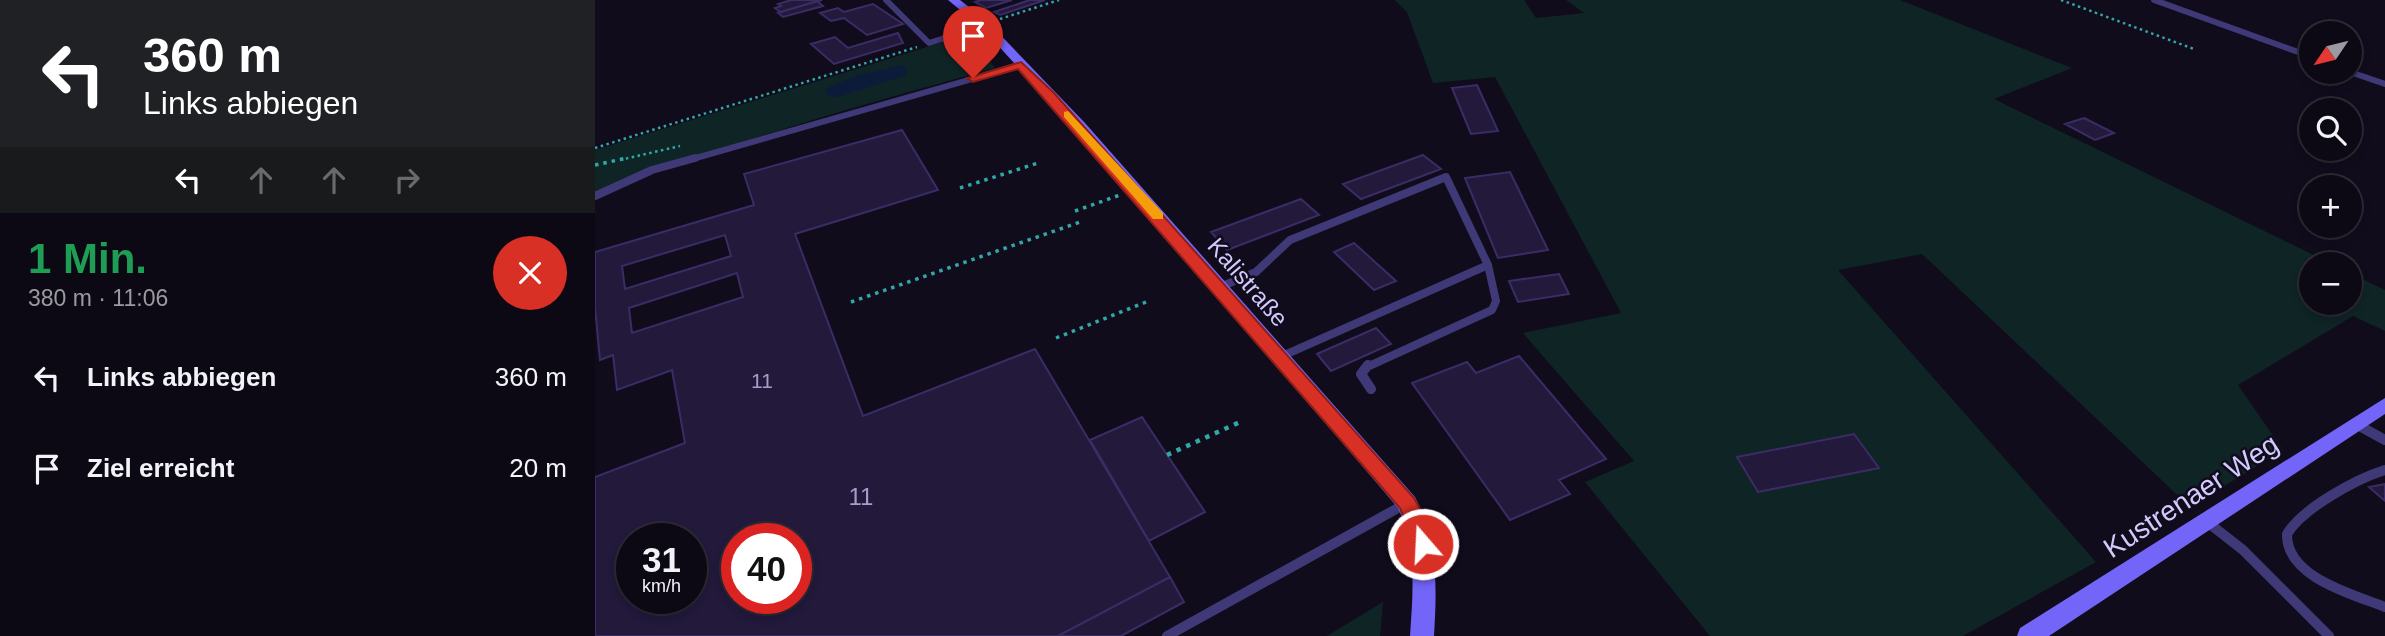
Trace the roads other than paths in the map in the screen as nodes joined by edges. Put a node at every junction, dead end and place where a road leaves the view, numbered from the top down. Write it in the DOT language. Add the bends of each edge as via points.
graph roads {
  1 [pos="886,0"];
  2 [pos="953,0"];
  3 [pos="2154,0"];
  4 [pos="985,24"];
  5 [pos="2299,52"];
  6 [pos="1021,65"];
  7 [pos="2363,76"];
  8 [pos="2385,84"];
  9 [pos="595,196"];
  10 [pos="1488,265"];
  11 [pos="1220,287"];
  12 [pos="1280,357"];
  13 [pos="1371,389"];
  14 [pos="2385,405"];
  15 [pos="2356,424"];
  16 [pos="2385,440"];
  17 [pos="2385,470"];
  18 [pos="1407,503"];
  19 [pos="2206,521"];
  20 [pos="2385,607"];
  21 [pos="1167,636"];
  22 [pos="1422,636"];
  23 [pos="2029,636"];
  24 [pos="2329,636"];
  1 -- 4 [label="lane" via="929,43"];
  2 -- 4 [label="street, Kalistraße"];
  3 -- 5 [label="lane"];
  4 -- 6 [label="street, Kalistraße"];
  6 -- 9 [label="lane" via="652,170"];
  6 -- 11 [label="street, Kalistraße"];
  7 -- 8 [label="lane"];
  10 -- 11 [label="lane" via="1446,177 1290,240 1256,272"];
  10 -- 12 [label="lane"];
  10 -- 13 [label="lane" via="1496,301 1492,310 1368,365 1361,373"];
  11 -- 12 [label="street, Kalistraße"];
  12 -- 18 [label="street, Kalistraße"];
  14 -- 15 [label="street, Kustrenaer Weg"];
  15 -- 16 [label="lane"];
  15 -- 19 [label="street, Kustrenaer Weg"];
  17 -- 20 [label="lane" via="2346,485 2298,521 2286,542 2294,558 2316,576"];
  18 -- 21 [label="lane"];
  18 -- 22 [label="street, Kalistraße" via="1418,523 1424,555"];
  19 -- 23 [label="street, Kustrenaer Weg"];
  19 -- 24 [label="lane" via="2243,550"];
}
